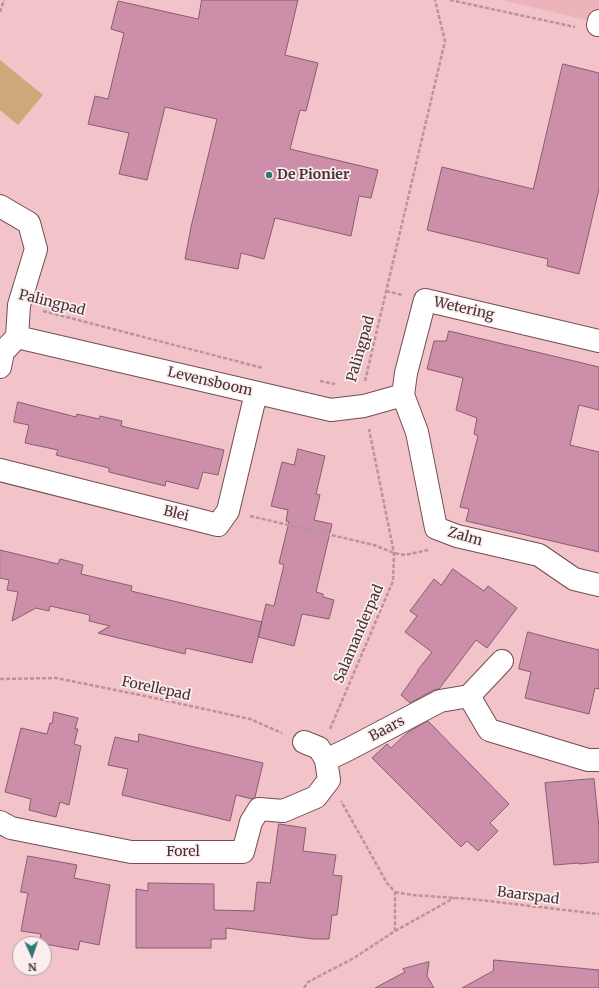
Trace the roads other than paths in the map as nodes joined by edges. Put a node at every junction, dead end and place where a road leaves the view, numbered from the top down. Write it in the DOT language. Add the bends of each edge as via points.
graph roads {
  1 [pos="0,206"];
  2 [pos="17,337"];
  3 [pos="599,341"];
  4 [pos="0,367"];
  5 [pos="256,393"];
  6 [pos="403,394"];
  7 [pos="0,470"];
  8 [pos="599,585"];
  9 [pos="502,661"];
  10 [pos="469,696"];
  11 [pos="320,757"];
  12 [pos="599,760"];
  13 [pos="0,822"];
  1 -- 2 [label="street" via="29,223 36,249 19,305"];
  2 -- 4 [label="street" via="3,352"];
  2 -- 5 [label="street, Levensboom"];
  3 -- 6 [label="street, Wetering" via="425,300"];
  5 -- 6 [label="street, Levensboom" via="331,410 364,406"];
  5 -- 7 [label="street, Blei" via="228,511 218,525"];
  6 -- 8 [label="street, Zalm" via="417,432 436,528 457,536 539,555 574,579"];
  9 -- 10 [label="street"];
  10 -- 11 [label="street, Baars" via="440,701 350,749"];
  10 -- 12 [label="street" via="488,730 588,760"];
  11 -- 13 [label="street, Forel" via="316,797 283,811 259,809 251,822 243,852 131,852 11,828"];
}
